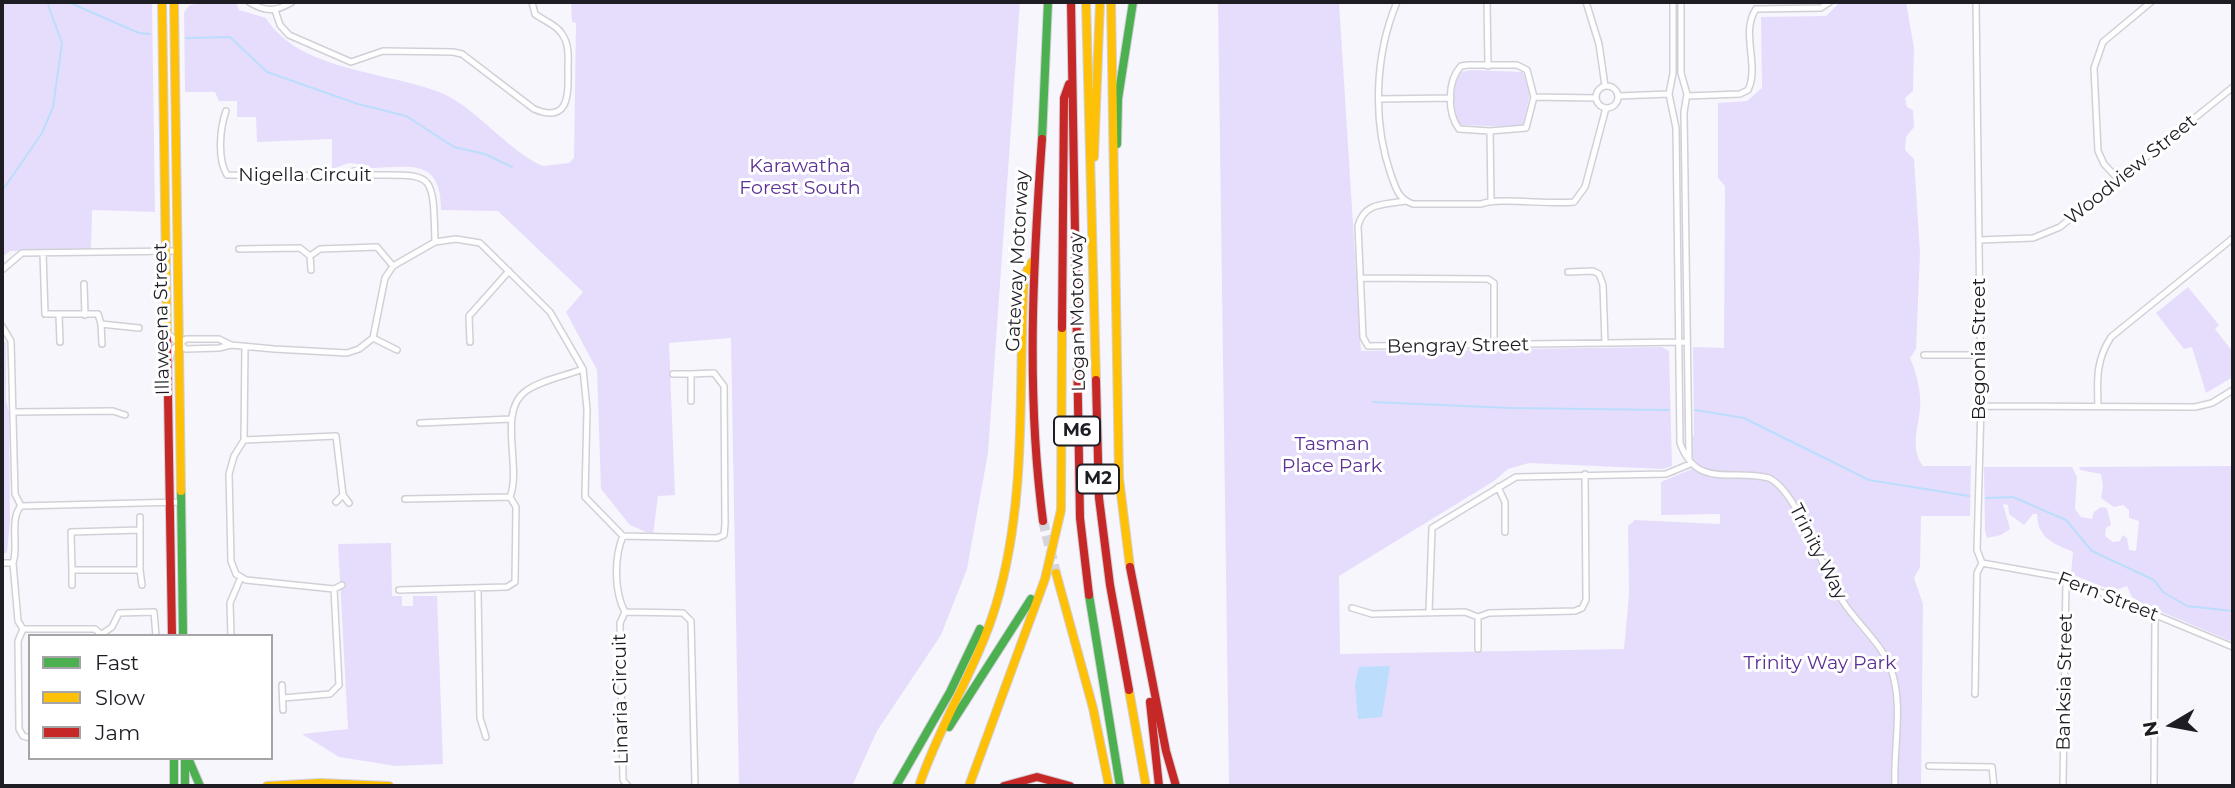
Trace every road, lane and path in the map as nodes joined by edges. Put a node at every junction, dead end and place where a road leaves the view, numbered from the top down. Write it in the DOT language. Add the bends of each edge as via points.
graph roads {
  1 [pos="162,2"];
  2 [pos="174,2"];
  3 [pos="249,2"];
  4 [pos="292,2"];
  5 [pos="532,2"];
  6 [pos="1048,2"];
  7 [pos="1070,2"];
  8 [pos="1086,2"];
  9 [pos="1100,2"];
  10 [pos="1111,2"];
  11 [pos="1133,2"];
  12 [pos="1396,2"];
  13 [pos="1487,2"];
  14 [pos="1586,2"];
  15 [pos="1673,2"];
  16 [pos="1681,2"];
  17 [pos="1752,2"];
  18 [pos="1830,2"];
  19 [pos="1976,2"];
  20 [pos="2151,2"];
  21 [pos="1756,9"];
  22 [pos="275,10"];
  23 [pos="1489,66"];
  24 [pos="1072,73"];
  25 [pos="1605,86"];
  26 [pos="2233,88"];
  27 [pos="1671,91"];
  28 [pos="1618,96"];
  29 [pos="1686,96"];
  30 [pos="1534,97"];
  31 [pos="1596,97"];
  32 [pos="1451,98"];
  33 [pos="1379,99"];
  34 [pos="1672,102"];
  35 [pos="1606,108"];
  36 [pos="226,111"];
  37 [pos="1490,131"];
  38 [pos="1092,168"];
  39 [pos="2119,180"];
  40 [pos="1114,200"];
  41 [pos="1491,200"];
  42 [pos="1405,201"];
  43 [pos="2233,238"];
  44 [pos="1979,240"];
  45 [pos="435,242"];
  46 [pos="239,249"];
  47 [pos="165,251"];
  48 [pos="177,251"];
  49 [pos="43,253"];
  50 [pos="310,257"];
  51 [pos="1032,262"];
  52 [pos="393,266"];
  53 [pos="311,270"];
  54 [pos="2,271"];
  55 [pos="509,271"];
  56 [pos="1568,272"];
  57 [pos="1360,278"];
  58 [pos="85,285"];
  59 [pos="59,315"];
  60 [pos="85,315"];
  61 [pos="101,324"];
  62 [pos="2,326"];
  63 [pos="139,328"];
  64 [pos="166,333"];
  65 [pos="373,338"];
  66 [pos="60,342"];
  67 [pos="182,342"];
  68 [pos="470,342"];
  69 [pos="1679,342"];
  70 [pos="1686,342"];
  71 [pos="1605,343"];
  72 [pos="102,344"];
  73 [pos="1494,344"];
  74 [pos="231,345"];
  75 [pos="245,346"];
  76 [pos="187,349"];
  77 [pos="397,350"];
  78 [pos="1924,355"];
  79 [pos="1978,355"];
  80 [pos="178,359"];
  81 [pos="583,369"];
  82 [pos="167,370"];
  83 [pos="673,374"];
  84 [pos="691,374"];
  85 [pos="2233,390"];
  86 [pos="691,401"];
  87 [pos="1981,406"];
  88 [pos="2098,406"];
  89 [pos="15,412"];
  90 [pos="125,415"];
  91 [pos="511,419"];
  92 [pos="420,423"];
  93 [pos="244,440"];
  94 [pos="1690,464"];
  95 [pos="1585,474"];
  96 [pos="1498,487"];
  97 [pos="343,495"];
  98 [pos="510,497"];
  99 [pos="405,499"];
  100 [pos="175,502"];
  101 [pos="336,502"];
  102 [pos="349,503"];
  103 [pos="21,506"];
  104 [pos="140,517"];
  105 [pos="1043,522"];
  106 [pos="140,530"];
  107 [pos="1505,531"];
  108 [pos="623,536"];
  109 [pos="2,563"];
  110 [pos="13,563"];
  111 [pos="1982,564"];
  112 [pos="72,570"];
  113 [pos="140,570"];
  114 [pos="1056,573"];
  115 [pos="241,577"];
  116 [pos="2066,578"];
  117 [pos="1045,579"];
  118 [pos="181,581"];
  119 [pos="142,584"];
  120 [pos="171,584"];
  121 [pos="72,585"];
  122 [pos="342,585"];
  123 [pos="334,589"];
  124 [pos="478,589"];
  125 [pos="399,590"];
  126 [pos="996,603"];
  127 [pos="1352,608"];
  128 [pos="625,612"];
  129 [pos="1429,612"];
  130 [pos="2155,614"];
  131 [pos="1478,617"];
  132 [pos="23,629"];
  133 [pos="101,634"];
  134 [pos="103,634"];
  135 [pos="156,634"];
  136 [pos="172,634"];
  137 [pos="183,634"];
  138 [pos="231,634"];
  139 [pos="2231,646"];
  140 [pos="1478,649"];
  141 [pos="282,685"];
  142 [pos="1153,688"];
  143 [pos="1975,694"];
  144 [pos="283,698"];
  145 [pos="283,710"];
  146 [pos="940,734"];
  147 [pos="28,737"];
  148 [pos="486,737"];
  149 [pos="174,760"];
  150 [pos="186,760"];
  151 [pos="188,760"];
  152 [pos="1929,766"];
  153 [pos="174,786"];
  154 [pos="185,786"];
  155 [pos="200,786"];
  156 [pos="267,786"];
  157 [pos="389,786"];
  158 [pos="628,786"];
  159 [pos="695,786"];
  160 [pos="897,786"];
  161 [pos="919,786"];
  162 [pos="969,786"];
  163 [pos="1004,786"];
  164 [pos="1070,786"];
  165 [pos="1109,786"];
  166 [pos="1120,786"];
  167 [pos="1146,786"];
  168 [pos="1160,786"];
  169 [pos="1176,786"];
  170 [pos="1895,786"];
  171 [pos="1994,786"];
  172 [pos="2063,786"];
  173 [pos="2154,786"];
  1 -- 47 [label="main road, Illaweena Street"];
  2 -- 48 [label="main road, Illaweena Street"];
  3 -- 22 [label="street" via="266,11"];
  4 -- 22 [label="street"];
  5 -- 22 [label="street" via="536,14 565,37 568,50 569,95 556,112 534,109 462,54 383,51 351,62 329,55 289,35"];
  6 -- 51 [label="main road, Gateway Motorway"];
  7 -- 24 [label="main road, Logan Motorway / M6"];
  8 -- 38 [label="main road, Logan Motorway"];
  9 -- 38 [label="main road, M2"];
  10 -- 40 [label="main road"];
  11 -- 40 [label="main road" via="1118,99"];
  12 -- 33 [label="street" via="1384,45"];
  13 -- 23 [label="street"];
  14 -- 25 [label="street"];
  15 -- 27 [label="street"];
  16 -- 29 [label="street" via="1681,73"];
  17 -- 21 [label="street"];
  18 -- 21 [label="street" via="1821,8"];
  19 -- 44 [label="street, Begonia Street"];
  20 -- 39 [label="street" via="2103,42 2094,68 2097,144 2104,164"];
  21 -- 29 [label="street" via="1751,22 1748,90"];
  23 -- 30 [label="street" via="1523,66 1531,77"];
  23 -- 32 [label="street" via="1461,66 1453,79"];
  24 -- 117 [label="main road" via="1065,99 1062,490"];
  24 -- 166 [label="main road, Logan Motorway / M6" via="1080,518"];
  25 -- 28 [label="street"];
  25 -- 31 [label="street"];
  26 -- 39 [label="street, Woodview Street"];
  27 -- 28 [label="street"];
  27 -- 29 [label="street" via="1678,86"];
  27 -- 34 [label="street"];
  28 -- 35 [label="street" via="1615,105"];
  29 -- 34 [label="street"];
  29 -- 70 [label="street"];
  30 -- 31 [label="street"];
  30 -- 37 [label="street" via="1526,128"];
  31 -- 35 [label="street"];
  32 -- 33 [label="street"];
  32 -- 37 [label="street" via="1452,116 1459,129"];
  33 -- 42 [label="street" via="1389,168"];
  34 -- 69 [label="street"];
  35 -- 41 [label="street, Bengray Street" via="1579,200"];
  36 -- 45 [label="street, Nigella Circuit" via="220,126 227,175 338,176 354,171 360,175 417,176 434,189"];
  37 -- 41 [label="street"];
  38 -- 167 [label="main road, Logan Motorway / M2" via="1099,498"];
  39 -- 44 [label="street, Woodview Street" via="2047,234"];
  40 -- 142 [label="main road" via="1119,478 1132,582"];
  41 -- 42 [label="street, Bengray Street" via="1481,204"];
  42 -- 57 [label="street, Bengray Street" via="1373,206 1361,216"];
  43 -- 88 [label="street" via="2111,337 2097,368"];
  44 -- 79 [label="street, Begonia Street"];
  45 -- 52 [label="street"];
  45 -- 55 [label="street" via="480,243"];
  46 -- 50 [label="street" via="300,248"];
  47 -- 48 [label="street"];
  47 -- 49 [label="street"];
  47 -- 64 [label="main road, Illaweena Street"];
  48 -- 67 [label="main road, Illaweena Street"];
  49 -- 54 [label="street" via="18,255"];
  49 -- 59 [label="street" via="44,310 48,316"];
  50 -- 52 [label="street" via="320,249 377,247"];
  50 -- 53 [label="street"];
  51 -- 105 [label="main road, Gateway Motorway" via="1029,406"];
  51 -- 126 [label="main road" via="1023,289 1013,527"];
  52 -- 65 [label="street" via="385,278"];
  55 -- 68 [label="street" via="469,316"];
  55 -- 81 [label="street" via="550,312"];
  56 -- 71 [label="street" via="1599,274"];
  57 -- 73 [label="street, Bengray Street" via="1363,337 1368,346"];
  57 -- 73 [label="street" via="1488,279 1494,283"];
  58 -- 60 [label="street"];
  59 -- 60 [label="street"];
  59 -- 66 [label="street"];
  60 -- 61 [label="street" via="98,314"];
  61 -- 63 [label="street"];
  61 -- 72 [label="street"];
  62 -- 89 [label="street" via="11,341"];
  64 -- 67 [label="street"];
  64 -- 82 [label="main road, Illaweena Street"];
  65 -- 75 [label="street" via="347,353"];
  65 -- 77 [label="street"];
  67 -- 74 [label="street" via="219,339"];
  67 -- 76 [label="street"];
  67 -- 80 [label="main road, Illaweena Street"];
  67 -- 82 [label="street" via="172,351"];
  69 -- 70 [label="street, Bengray Street"];
  69 -- 71 [label="street, Bengray Street"];
  69 -- 94 [label="street" via="1679,435"];
  70 -- 94 [label="street"];
  71 -- 73 [label="street, Bengray Street"];
  74 -- 75 [label="street"];
  74 -- 76 [label="street"];
  75 -- 93 [label="street"];
  76 -- 80 [label="street"];
  78 -- 79 [label="street"];
  79 -- 87 [label="street, Begonia Street"];
  80 -- 100 [label="main road, Illaweena Street"];
  81 -- 91 [label="street" via="526,390 515,402"];
  81 -- 108 [label="street" via="585,497"];
  82 -- 100 [label="main road, Illaweena Street"];
  83 -- 84 [label="street"];
  84 -- 86 [label="street"];
  84 -- 108 [label="street" via="714,373 724,386 724,535"];
  85 -- 88 [label="street" via="2196,407"];
  87 -- 88 [label="street"];
  87 -- 111 [label="street, Begonia Street" via="1977,550"];
  89 -- 90 [label="street" via="113,411"];
  89 -- 103 [label="street" via="15,494"];
  91 -- 92 [label="street"];
  91 -- 98 [label="street" via="515,485"];
  93 -- 97 [label="street" via="336,436"];
  93 -- 115 [label="street" via="233,456 229,474 230,561"];
  94 -- 95 [label="street" via="1666,474"];
  94 -- 170 [label="street, Trinity Way" via="1711,474 1769,478 1792,500 1836,590 1891,668 1897,706"];
  95 -- 96 [label="street" via="1523,475"];
  95 -- 131 [label="street" via="1583,608"];
  96 -- 107 [label="street" via="1505,502"];
  96 -- 129 [label="street" via="1433,528"];
  97 -- 101 [label="street"];
  97 -- 102 [label="street"];
  98 -- 99 [label="street"];
  98 -- 124 [label="street" via="516,507 515,582"];
  100 -- 103 [label="street"];
  100 -- 118 [label="main road, Illaweena Street"];
  100 -- 120 [label="main road, Illaweena Street"];
  103 -- 110 [label="street" via="16,516"];
  104 -- 106 [label="street"];
  106 -- 112 [label="street" via="71,532"];
  106 -- 113 [label="street"];
  108 -- 128 [label="street, Linaria Circuit" via="617,549 619,601"];
  109 -- 110 [label="street"];
  110 -- 132 [label="street" via="18,621"];
  111 -- 116 [label="street, Fern Street"];
  111 -- 143 [label="street, Begonia Street" via="1977,573"];
  112 -- 113 [label="street"];
  112 -- 121 [label="street"];
  113 -- 119 [label="street"];
  114 -- 165 [label="main road"];
  115 -- 123 [label="street"];
  115 -- 138 [label="street" via="230,603"];
  116 -- 130 [label="street, Fern Street"];
  116 -- 172 [label="street, Banksia Street"];
  117 -- 146 [label="main road" via="1038,583 1018,624 950,726"];
  117 -- 162 [label="main road"];
  118 -- 120 [label="main road"];
  118 -- 137 [label="main road, Illaweena Street"];
  120 -- 136 [label="main road, Illaweena Street"];
  122 -- 123 [label="street"];
  123 -- 144 [label="street" via="339,685 330,694"];
  124 -- 125 [label="street"];
  124 -- 148 [label="street" via="480,718"];
  126 -- 146 [label="main road"];
  126 -- 160 [label="main road" via="986,613 955,683"];
  127 -- 129 [label="street" via="1372,614"];
  128 -- 158 [label="street, Linaria Circuit" via="620,623 623,780"];
  128 -- 159 [label="street, Linaria Circuit" via="683,613 691,621"];
  129 -- 131 [label="street" via="1465,612"];
  130 -- 139 [label="street, Fern Street"];
  130 -- 173 [label="street"];
  131 -- 140 [label="street"];
  132 -- 133 [label="street" via="95,629"];
  132 -- 147 [label="street" via="19,640 19,729"];
  134 -- 135 [label="street" via="119,613 154,612"];
  141 -- 144 [label="street"];
  142 -- 168 [label="main road" via="1149,699"];
  142 -- 169 [label="main road"];
  144 -- 145 [label="street"];
  146 -- 161 [label="main road"];
  149 -- 153 [label="main road"];
  150 -- 154 [label="main road"];
  151 -- 155 [label="main road"];
  152 -- 171 [label="street" via="1992,767"];
  156 -- 157 [label="main road"];
  163 -- 164 [label="main road" via="1042,776"];
}
